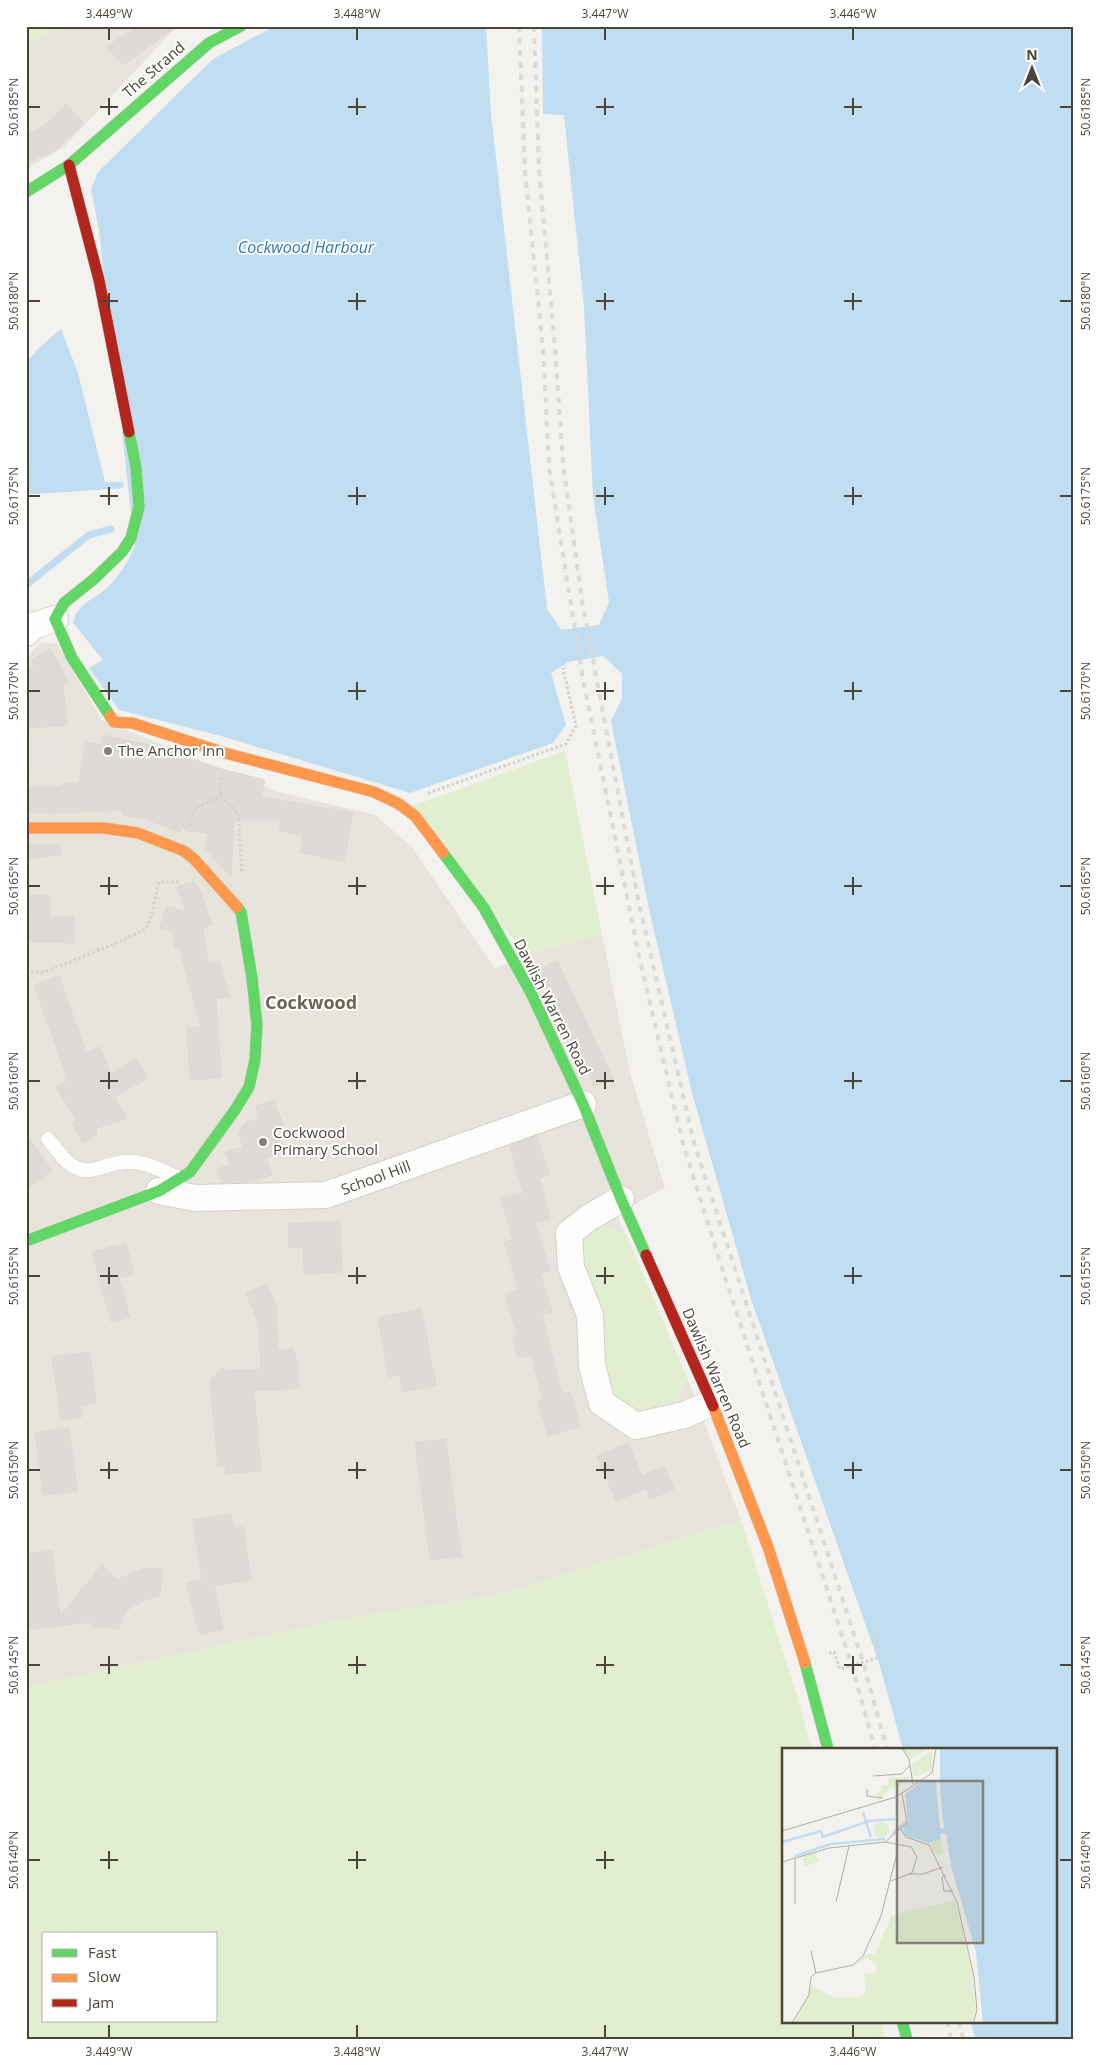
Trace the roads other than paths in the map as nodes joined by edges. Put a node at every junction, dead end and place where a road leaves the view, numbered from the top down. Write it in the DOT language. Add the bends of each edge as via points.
graph roads {
  1 [pos="241,26"];
  2 [pos="69,165"];
  3 [pos="26,192"];
  4 [pos="55,618"];
  5 [pos="26,633"];
  6 [pos="26,828"];
  7 [pos="583,1104"];
  8 [pos="48,1139"];
  9 [pos="169,1184"];
  10 [pos="621,1199"];
  11 [pos="26,1241"];
  12 [pos="712,1403"];
  13 [pos="828,1748"];
  14 [pos="902,2022"];
  15 [pos="907,2039"];
  1 -- 2 [label="street, The Strand" via="207,39"];
  2 -- 3 [label="street, The Strand"];
  2 -- 4 [label="street" via="101,289 136,467 140,507 122,552 64,603"];
  4 -- 5 [label="street" via="33,626"];
  4 -- 7 [label="street, Dawlish Warren Road" via="59,633 114,722 132,723 225,753 374,792 415,816 484,908 531,993"];
  6 -- 9 [label="street" via="104,828 138,833 184,851 241,912 257,1025 249,1087 190,1172"];
  7 -- 9 [label="street, School Hill" via="326,1195 195,1198"];
  7 -- 10 [label="street, Dawlish Warren Road"];
  8 -- 9 [label="lane" via="77,1169 88,1171 136,1162"];
  9 -- 11 [label="street"];
  10 -- 12 [label="street, Dawlish Warren Road"];
  10 -- 12 [label="street" via="569,1233 571,1267 590,1314 592,1366 602,1403 636,1426 684,1415"];
  12 -- 13 [label="street, Dawlish Warren Road" via="768,1547 803,1655"];
  14 -- 15 [label="street"];
}
